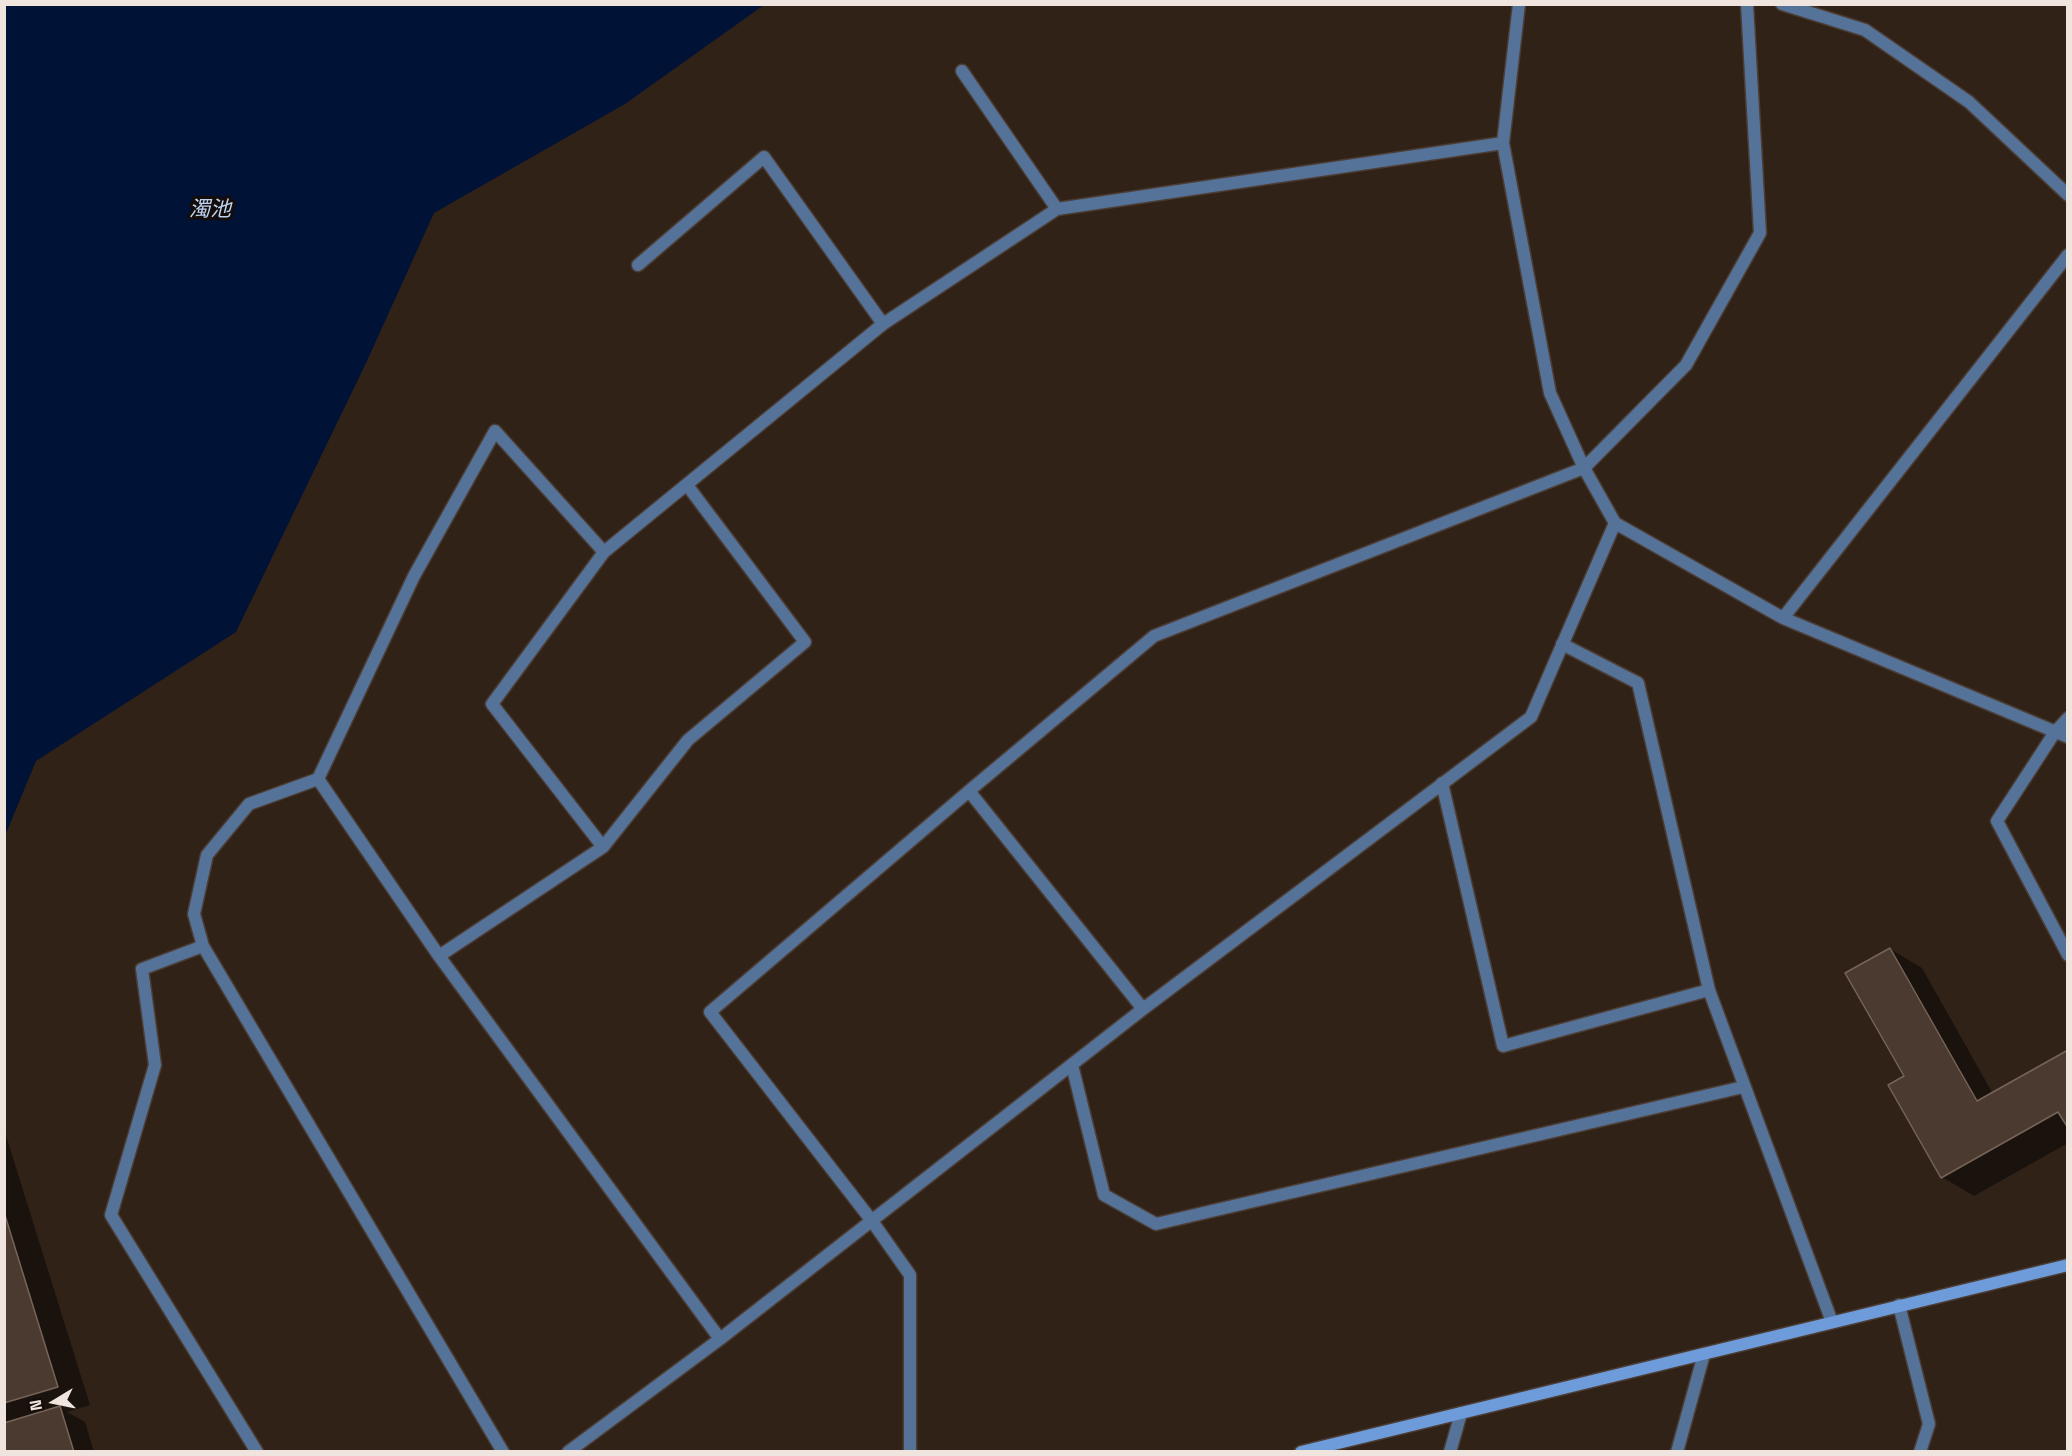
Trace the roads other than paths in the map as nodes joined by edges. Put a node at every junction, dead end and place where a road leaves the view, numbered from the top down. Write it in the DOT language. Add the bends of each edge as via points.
graph roads {
  1 [pos="1519,4"];
  2 [pos="1747,4"];
  3 [pos="1782,4"];
  4 [pos="962,71"];
  5 [pos="1503,143"];
  6 [pos="2067,195"];
  7 [pos="1057,209"];
  8 [pos="2067,255"];
  9 [pos="638,265"];
  10 [pos="883,324"];
  11 [pos="1584,468"];
  12 [pos="687,485"];
  13 [pos="1615,523"];
  14 [pos="604,552"];
  15 [pos="1783,618"];
  16 [pos="1562,644"];
  17 [pos="2067,718"];
  18 [pos="2055,732"];
  19 [pos="2067,737"];
  20 [pos="318,779"];
  21 [pos="1442,783"];
  22 [pos="969,791"];
  23 [pos="603,847"];
  24 [pos="203,946"];
  25 [pos="2067,955"];
  26 [pos="439,956"];
  27 [pos="1709,990"];
  28 [pos="1143,1009"];
  29 [pos="1072,1065"];
  30 [pos="1743,1088"];
  31 [pos="872,1221"];
  32 [pos="2067,1265"];
  33 [pos="1899,1305"];
  34 [pos="1832,1322"];
  35 [pos="720,1340"];
  36 [pos="1704,1354"];
  37 [pos="1461,1413"];
  38 [pos="257,1452"];
  39 [pos="503,1452"];
  40 [pos="568,1452"];
  41 [pos="910,1452"];
  42 [pos="1301,1452"];
  43 [pos="1450,1452"];
  44 [pos="1677,1452"];
  45 [pos="1920,1452"];
  1 -- 5 [label="street"];
  2 -- 11 [label="street" via="1760,233 1686,365"];
  3 -- 6 [label="street" via="1864,30 1969,102"];
  4 -- 7 [label="street"];
  5 -- 7 [label="street"];
  5 -- 11 [label="street" via="1550,393"];
  7 -- 10 [label="street"];
  8 -- 15 [label="street"];
  9 -- 10 [label="street" via="764,157"];
  10 -- 12 [label="street"];
  11 -- 13 [label="street"];
  11 -- 22 [label="street" via="1154,636"];
  12 -- 14 [label="street"];
  12 -- 23 [label="street" via="805,642 688,740"];
  13 -- 15 [label="street"];
  13 -- 16 [label="street"];
  14 -- 20 [label="street" via="495,431 414,576"];
  14 -- 23 [label="street" via="492,704"];
  15 -- 18 [label="street"];
  16 -- 21 [label="street" via="1531,717"];
  16 -- 27 [label="street" via="1638,683"];
  17 -- 18 [label="street"];
  18 -- 19 [label="street"];
  18 -- 25 [label="street" via="1997,820"];
  20 -- 24 [label="street" via="249,804 207,855 194,914"];
  20 -- 26 [label="street"];
  21 -- 27 [label="street" via="1503,1046"];
  21 -- 28 [label="street"];
  22 -- 28 [label="street"];
  22 -- 31 [label="street" via="710,1012"];
  23 -- 26 [label="street"];
  24 -- 38 [label="street" via="142,969 155,1065 111,1215"];
  24 -- 39 [label="street"];
  26 -- 35 [label="street"];
  27 -- 30 [label="street"];
  28 -- 29 [label="street"];
  29 -- 30 [label="street" via="1104,1195 1156,1224"];
  29 -- 31 [label="street"];
  30 -- 34 [label="street"];
  31 -- 35 [label="street"];
  31 -- 41 [label="street" via="910,1275"];
  32 -- 33 [label="street"];
  33 -- 34 [label="street"];
  33 -- 45 [label="street" via="1929,1424"];
  34 -- 36 [label="street"];
  35 -- 40 [label="street"];
  36 -- 37 [label="street"];
  36 -- 44 [label="street"];
  37 -- 42 [label="street"];
  37 -- 43 [label="street"];
}
